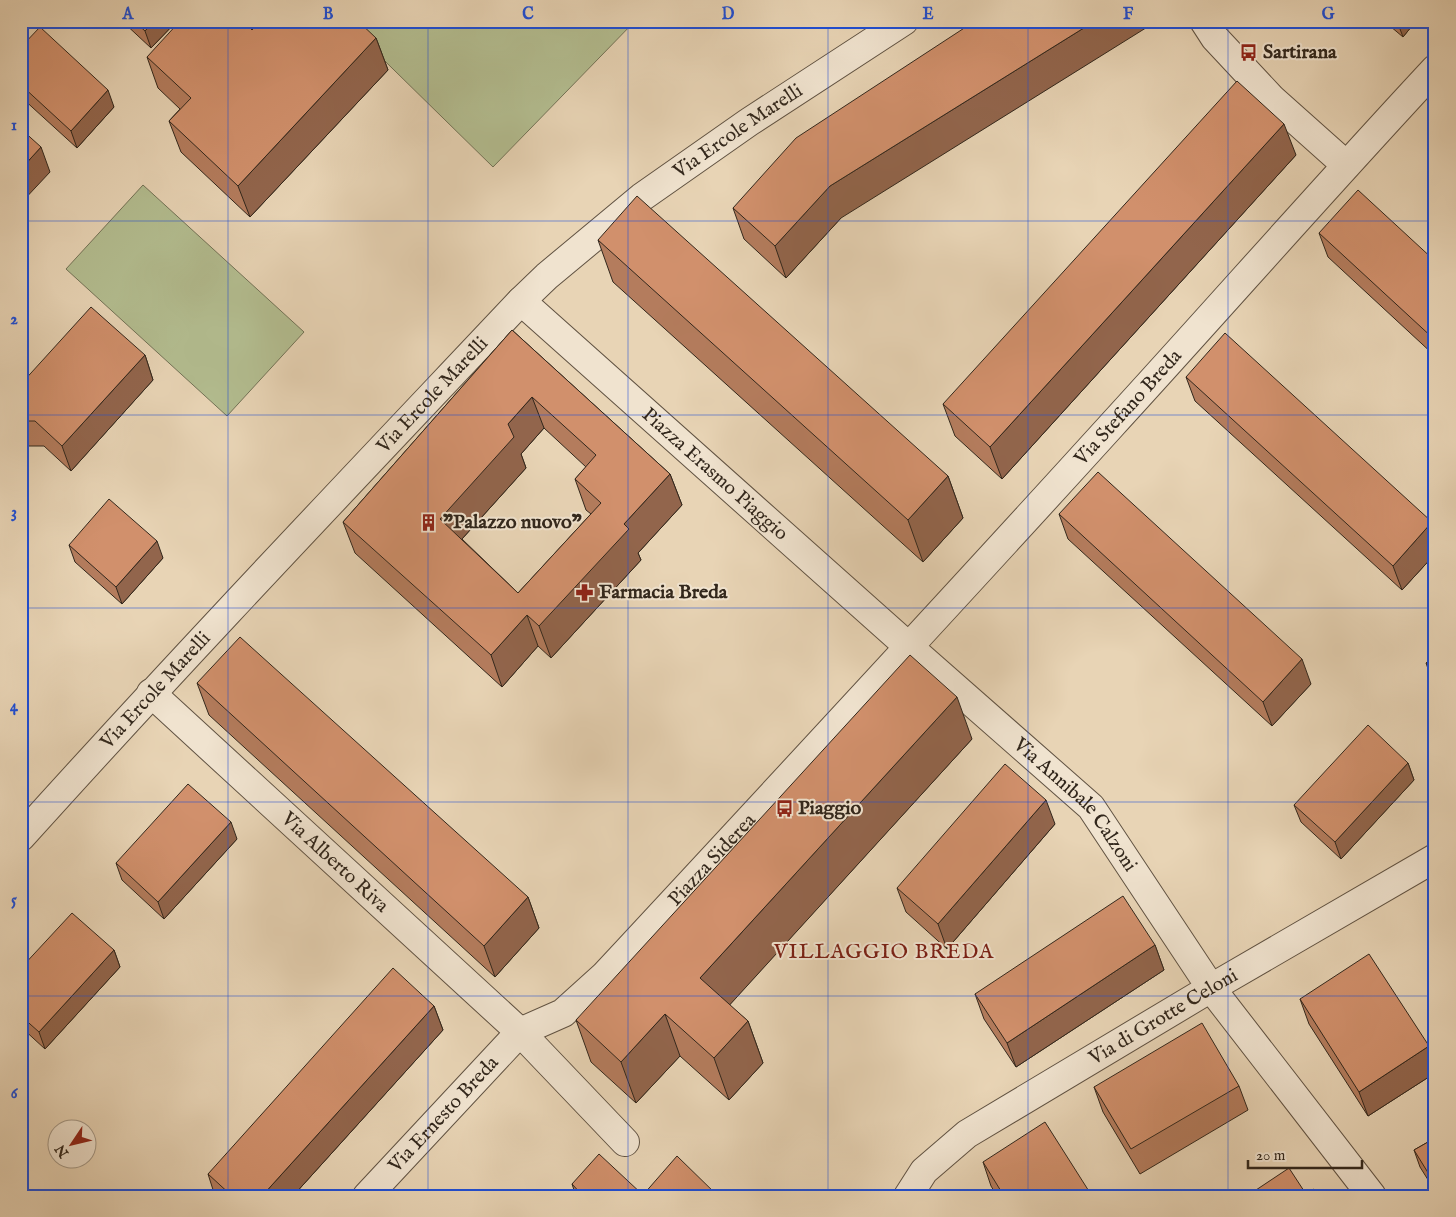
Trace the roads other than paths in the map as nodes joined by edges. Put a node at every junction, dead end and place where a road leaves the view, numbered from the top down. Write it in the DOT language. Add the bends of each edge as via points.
graph roads {
  1 [pos="904,21"];
  2 [pos="1206,22"];
  3 [pos="1435,69"];
  4 [pos="1346,164"];
  5 [pos="521,301"];
  6 [pos="909,647"];
  7 [pos="151,693"];
  8 [pos="21,836"];
  9 [pos="1435,858"];
  10 [pos="1211,988"];
  11 [pos="520,1032"];
  12 [pos="625,1142"];
  13 [pos="366,1196"];
  14 [pos="908,1196"];
  15 [pos="1372,1196"];
  1 -- 5 [label="street, Via Ercole Marelli" via="749,122 642,197"];
  2 -- 4 [label="street" via="1215,38 1272,99"];
  3 -- 4 [label="street"];
  4 -- 6 [label="street, Via Stefano Breda"];
  5 -- 6 [label="street, Piazza Erasmo Piaggio"];
  5 -- 7 [label="street, Via Ercole Marelli"];
  6 -- 10 [label="street, Via Annibale Calzoni" via="1091,807"];
  6 -- 11 [label="street, Piazza Siderea" via="604,976 563,1013"];
  7 -- 8 [label="street, Via Ercole Marelli"];
  7 -- 11 [label="street, Via Alberto Riva"];
  9 -- 10 [label="street, Via di Grotte Celoni"];
  10 -- 14 [label="street, Via di Grotte Celoni" via="967,1134 924,1171"];
  10 -- 15 [label="street, Via Annibale Calzoni"];
  11 -- 12 [label="street, Via Alberto Riva"];
  11 -- 13 [label="street, Via Ernesto Breda"];
}
